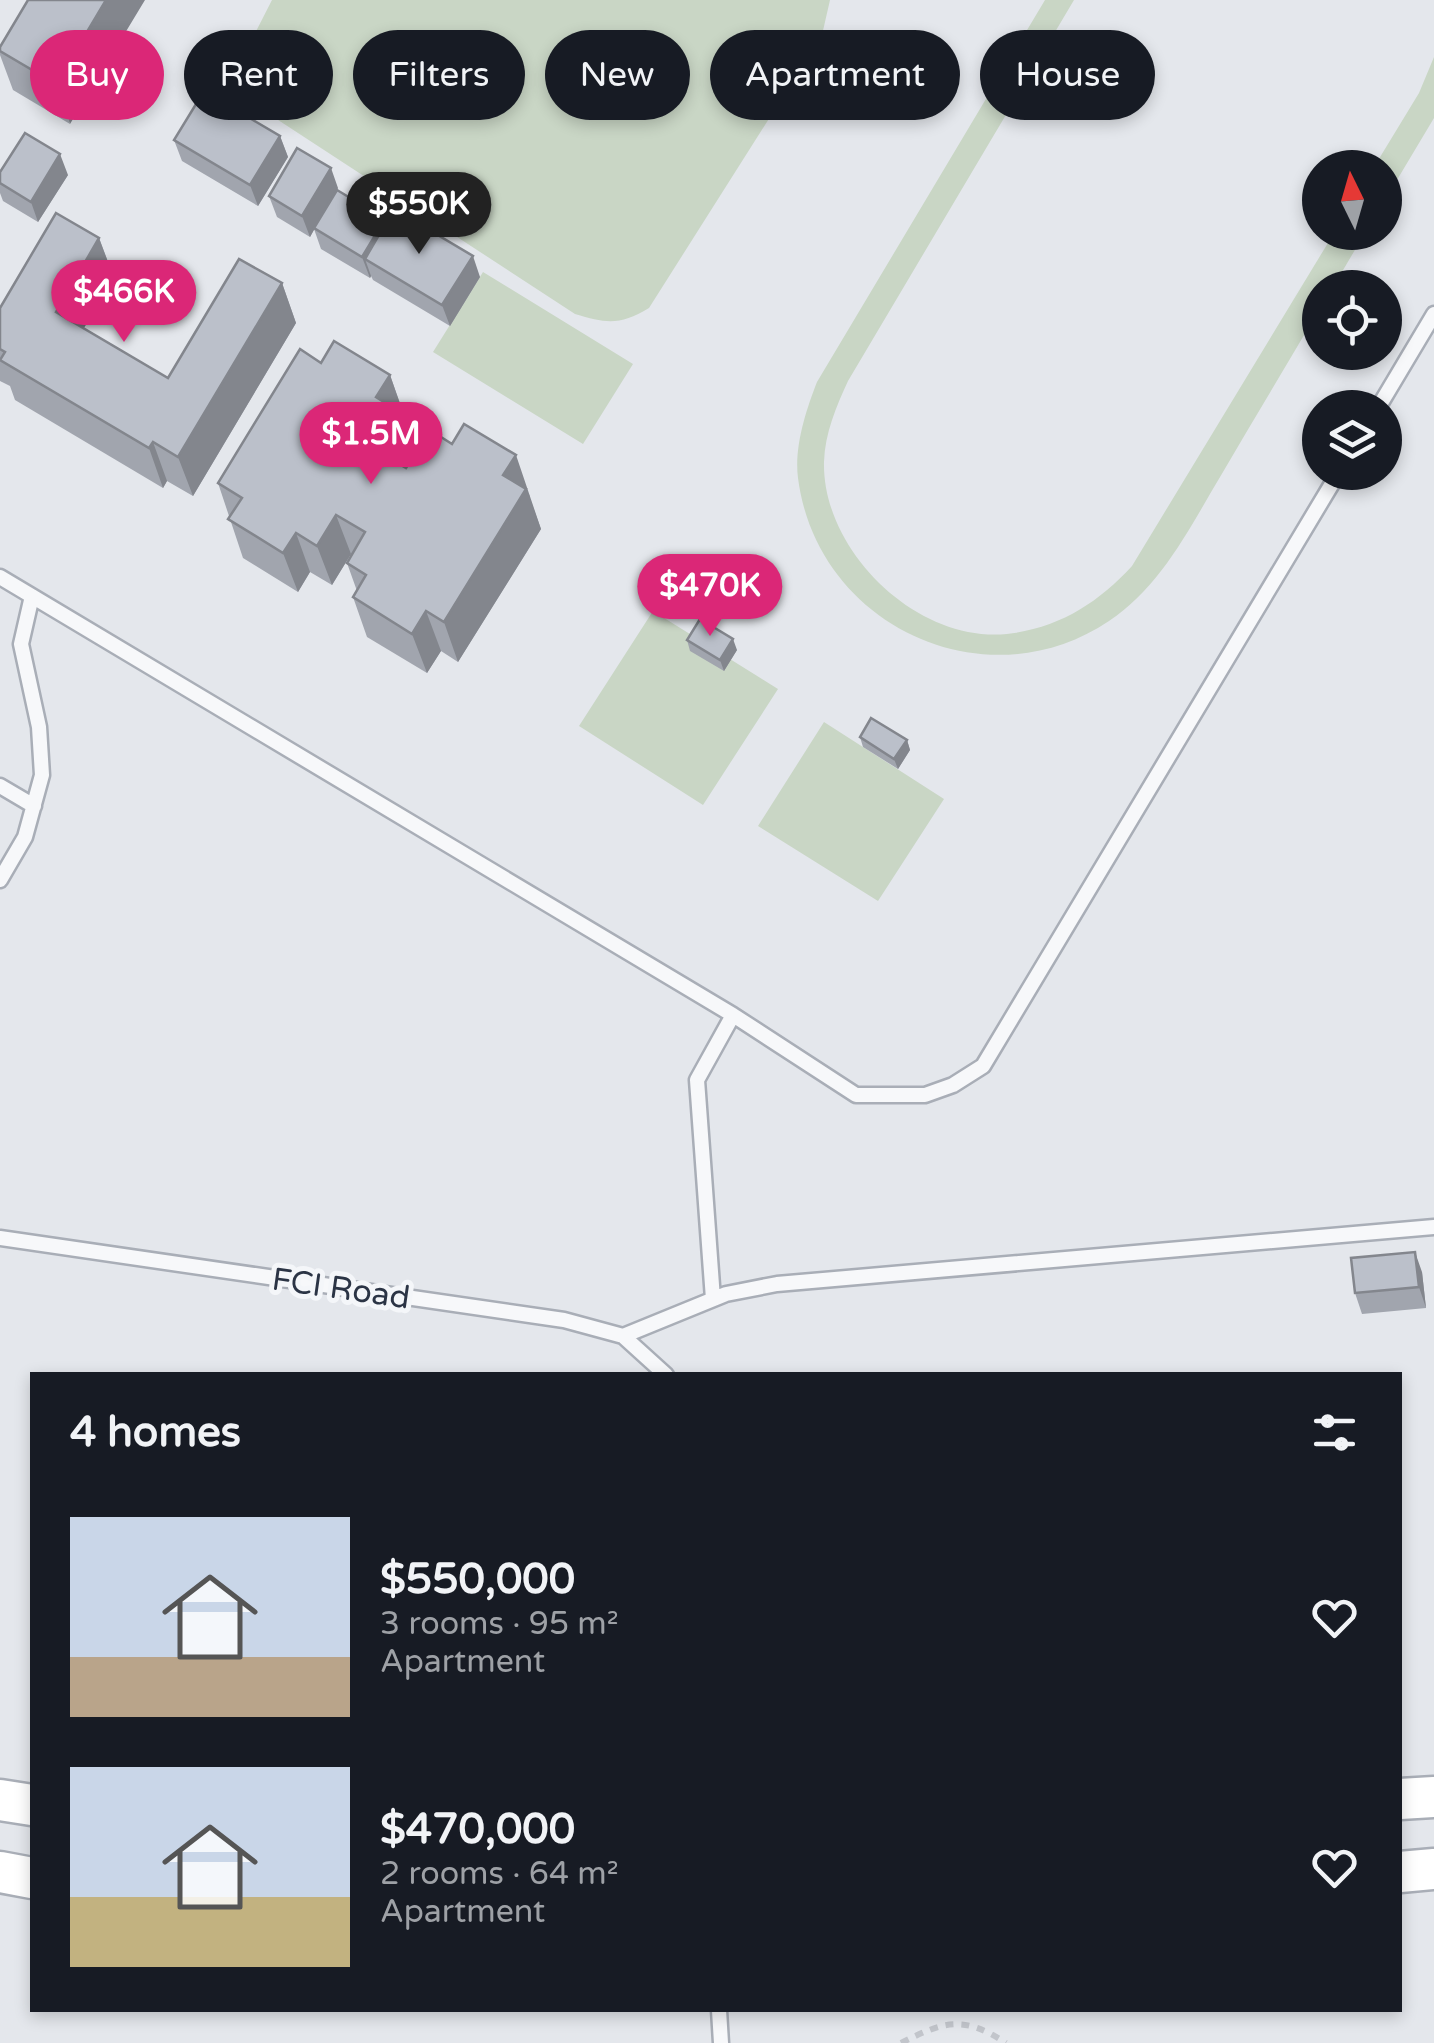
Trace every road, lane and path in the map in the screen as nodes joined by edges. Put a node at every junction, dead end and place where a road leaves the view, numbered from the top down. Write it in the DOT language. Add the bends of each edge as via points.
graph roads {
  1 [pos="1434,314"];
  2 [pos="1389,390"];
  3 [pos="1328,490"];
  4 [pos="0,577"];
  5 [pos="32,596"];
  6 [pos="0,786"];
  7 [pos="34,806"];
  8 [pos="0,880"];
  9 [pos="733,1015"];
  10 [pos="1434,1227"];
  11 [pos="0,1238"];
  12 [pos="713,1300"];
  13 [pos="623,1336"];
  14 [pos="663,1372"];
  15 [pos="1434,1797"];
  16 [pos="1402,1799"];
  17 [pos="0,1800"];
  18 [pos="30,1805"];
  19 [pos="1434,1869"];
  20 [pos="0,1872"];
  21 [pos="1402,1872"];
  22 [pos="30,1878"];
  23 [pos="719,2012"];
  24 [pos="720,2043"];
  25 [pos="902,2043"];
  26 [pos="1006,2043"];
  1 -- 2 [label="lane"];
  3 -- 9 [label="lane" via="983,1066 925,1095 856,1096"];
  4 -- 5 [label="lane"];
  5 -- 7 [label="lane" via="21,644 42,775"];
  5 -- 9 [label="lane"];
  6 -- 7 [label="lane"];
  7 -- 8 [label="lane"];
  9 -- 12 [label="lane" via="697,1080"];
  10 -- 12 [label="lane" via="777,1284"];
  11 -- 13 [label="lane, FCI Road" via="564,1320"];
  12 -- 13 [label="lane"];
  13 -- 14 [label="lane, FCI Road"];
  15 -- 16 [label="main road"];
  17 -- 18 [label="main road"];
  19 -- 21 [label="main road"];
  20 -- 22 [label="main road"];
  23 -- 24 [label="lane"];
  25 -- 26 [label="path" via="955,2022"];
}
